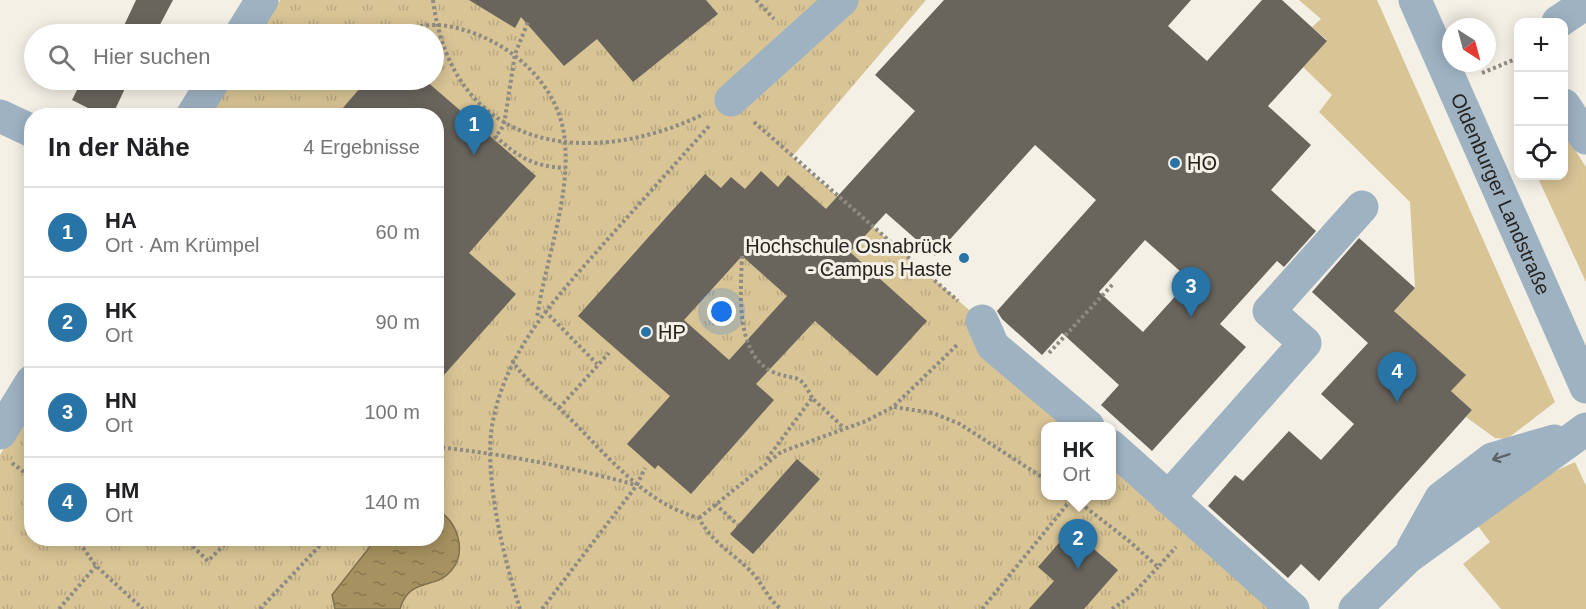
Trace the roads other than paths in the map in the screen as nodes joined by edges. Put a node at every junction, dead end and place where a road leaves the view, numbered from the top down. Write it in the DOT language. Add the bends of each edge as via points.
graph roads {
  1 [pos="262,0"];
  2 [pos="842,0"];
  3 [pos="1415,0"];
  4 [pos="1586,3"];
  5 [pos="1564,18"];
  6 [pos="247,24"];
  7 [pos="208,90"];
  8 [pos="731,100"];
  9 [pos="197,108"];
  10 [pos="1568,112"];
  11 [pos="0,116"];
  12 [pos="24,127"];
  13 [pos="1586,138"];
  14 [pos="1362,207"];
  15 [pos="982,321"];
  16 [pos="1586,387"];
  17 [pos="24,400"];
  18 [pos="1083,422"];
  19 [pos="1582,432"];
  20 [pos="4,446"];
  21 [pos="1116,451"];
  22 [pos="1168,498"];
  23 [pos="1293,609"];
  24 [pos="1355,609"];
  1 -- 6 [label="street"];
  2 -- 8 [label="street"];
  3 -- 16 [label="street, Oldenburger Landstraße"];
  4 -- 5 [label="street"];
  7 -- 9 [label="street"];
  10 -- 13 [label="street"];
  11 -- 12 [label="street"];
  14 -- 22 [label="street" via="1269,311 1305,343"];
  15 -- 18 [label="street" via="993,345"];
  17 -- 20 [label="street"];
  19 -- 24 [label="street" via="1408,557"];
  21 -- 22 [label="street"];
  22 -- 23 [label="street"];
}
